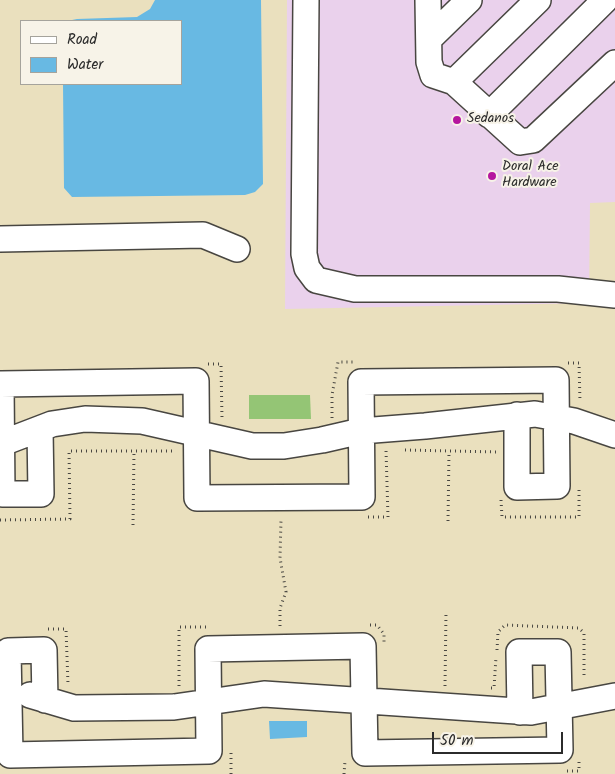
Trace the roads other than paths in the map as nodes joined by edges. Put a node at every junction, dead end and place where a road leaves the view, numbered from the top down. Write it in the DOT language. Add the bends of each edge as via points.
graph roads {
  1 [pos="306,0"];
  2 [pos="428,0"];
  3 [pos="469,0"];
  4 [pos="538,0"];
  5 [pos="605,0"];
  6 [pos="429,40"];
  7 [pos="615,63"];
  8 [pos="454,82"];
  9 [pos="489,115"];
  10 [pos="0,239"];
  11 [pos="237,249"];
  12 [pos="615,295"];
  13 [pos="517,416"];
  14 [pos="556,418"];
  15 [pos="40,429"];
  16 [pos="361,430"];
  17 [pos="196,432"];
  18 [pos="615,435"];
  19 [pos="1,444"];
  20 [pos="4,689"];
  21 [pos="615,696"];
  22 [pos="45,700"];
  23 [pos="208,701"];
  24 [pos="364,701"];
  25 [pos="559,708"];
  26 [pos="520,712"];
  1 -- 12 [label="lane" via="304,254 316,280 355,290 558,290"];
  2 -- 6 [label="lane"];
  3 -- 6 [label="lane"];
  4 -- 8 [label="lane"];
  5 -- 9 [label="lane"];
  6 -- 8 [label="lane" via="433,76"];
  7 -- 9 [label="lane" via="534,140 520,142"];
  8 -- 9 [label="lane"];
  10 -- 11 [label="lane" via="203,235"];
  13 -- 14 [label="lane" via="535,414"];
  13 -- 14 [label="lane" via="518,487 557,486"];
  13 -- 16 [label="lane"];
  14 -- 16 [label="lane" via="556,380 361,382"];
  14 -- 18 [label="lane"];
  15 -- 17 [label="lane" via="86,419 142,421"];
  15 -- 19 [label="lane"];
  15 -- 19 [label="lane" via="41,494 2,494"];
  16 -- 17 [label="lane" via="284,446 252,446"];
  16 -- 17 [label="lane" via="362,497 197,498"];
  17 -- 19 [label="lane" via="196,382 1,384"];
  20 -- 22 [label="lane"];
  20 -- 22 [label="lane" via="8,651 44,650"];
  20 -- 23 [label="lane" via="10,755 209,751"];
  21 -- 25 [label="lane"];
  22 -- 23 [label="lane" via="74,708 174,707"];
  23 -- 24 [label="lane" via="264,694"];
  23 -- 24 [label="lane" via="208,649 363,646"];
  24 -- 25 [label="lane" via="365,753 560,750"];
  24 -- 26 [label="lane"];
  25 -- 26 [label="lane"];
  25 -- 26 [label="lane" via="558,652 519,652"];
}
